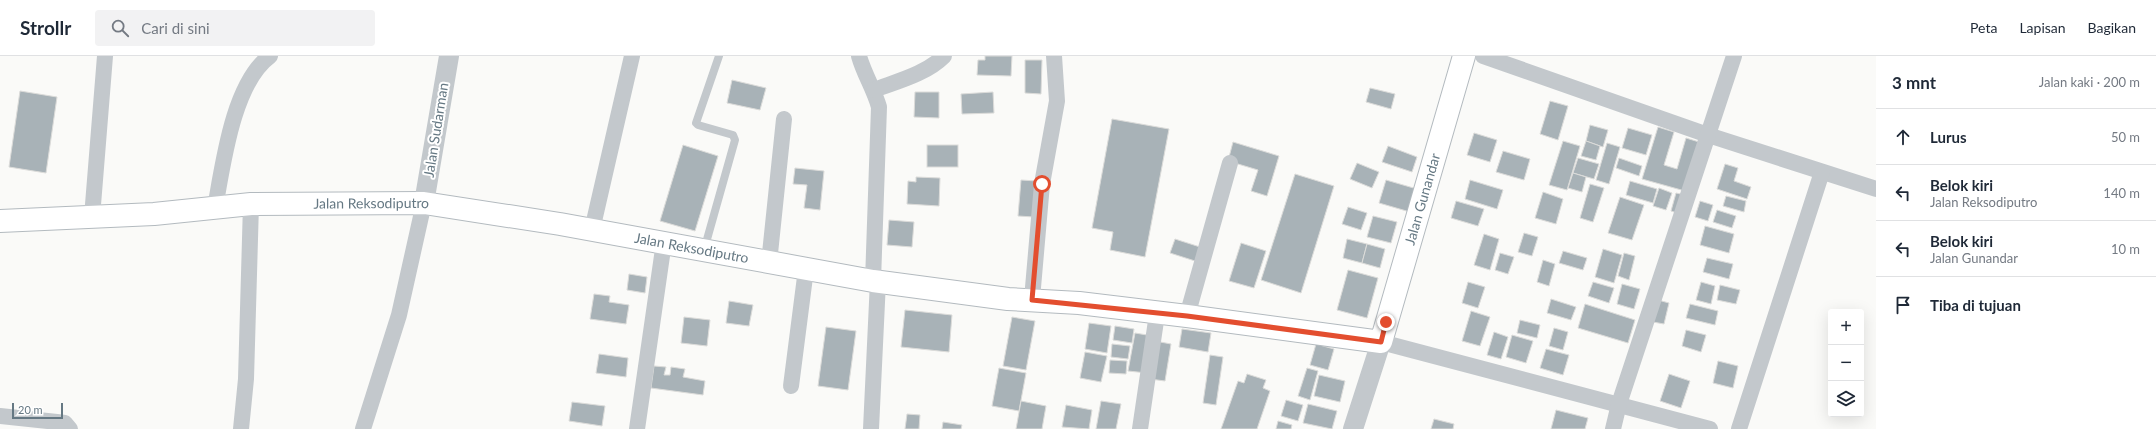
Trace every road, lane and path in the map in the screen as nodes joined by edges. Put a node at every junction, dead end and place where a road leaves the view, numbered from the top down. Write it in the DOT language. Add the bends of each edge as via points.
graph roads {
  1 [pos="105,56"];
  2 [pos="270,56"];
  3 [pos="449,56"];
  4 [pos="632,56"];
  5 [pos="719,56"];
  6 [pos="859,56"];
  7 [pos="944,56"];
  8 [pos="1054,56"];
  9 [pos="1464,56"];
  10 [pos="1483,56"];
  11 [pos="1734,56"];
  12 [pos="874,90"];
  13 [pos="784,119"];
  14 [pos="1708,135"];
  15 [pos="1230,163"];
  16 [pos="1822,172"];
  17 [pos="1876,189"];
  18 [pos="251,204"];
  19 [pos="428,204"];
  20 [pos="215,208"];
  21 [pos="92,217"];
  22 [pos="0,221"];
  23 [pos="592,230"];
  24 [pos="664,242"];
  25 [pos="703,251"];
  26 [pos="769,263"];
  27 [pos="806,269"];
  28 [pos="875,281"];
  29 [pos="1032,300"];
  30 [pos="1157,314"];
  31 [pos="1187,316"];
  32 [pos="1381,342"];
  33 [pos="791,386"];
  34 [pos="1619,404"];
  35 [pos="0,416"];
  36 [pos="70,429"];
  37 [pos="242,429"];
  38 [pos="363,429"];
  39 [pos="638,429"];
  40 [pos="870,429"];
  41 [pos="1140,429"];
  42 [pos="1353,429"];
  43 [pos="1613,429"];
  44 [pos="1710,429"];
  45 [pos="1739,429"];
  1 -- 21 [label="street"];
  2 -- 20 [label="street" via="254,71 233,122"];
  3 -- 19 [label="street, Jalan Sudarman"];
  4 -- 23 [label="street"];
  5 -- 25 [label="lane" via="696,123 698,126 733,135 735,140"];
  6 -- 12 [label="street" via="863,71"];
  7 -- 12 [label="street" via="937,63 907,78"];
  8 -- 29 [label="street" via="1056,101 1042,184"];
  9 -- 32 [label="main road, Jalan Gunandar"];
  10 -- 14 [label="street"];
  11 -- 14 [label="street"];
  12 -- 28 [label="street" via="879,107 880,125"];
  13 -- 26 [label="street"];
  14 -- 16 [label="street"];
  14 -- 34 [label="street"];
  15 -- 31 [label="street"];
  16 -- 17 [label="street"];
  16 -- 45 [label="street"];
  18 -- 19 [label="main road, Jalan Reksodiputro"];
  18 -- 20 [label="main road, Jalan Reksodiputro"];
  18 -- 37 [label="street"];
  19 -- 23 [label="main road, Jalan Reksodiputro"];
  19 -- 38 [label="street" via="399,315"];
  20 -- 21 [label="main road, Jalan Reksodiputro"];
  21 -- 22 [label="main road, Jalan Reksodiputro"];
  23 -- 24 [label="main road, Jalan Reksodiputro"];
  24 -- 25 [label="main road, Jalan Reksodiputro"];
  24 -- 39 [label="street"];
  25 -- 26 [label="main road, Jalan Reksodiputro"];
  26 -- 27 [label="main road, Jalan Reksodiputro"];
  27 -- 28 [label="main road, Jalan Reksodiputro"];
  27 -- 33 [label="street"];
  28 -- 29 [label="main road, Jalan Reksodiputro"];
  28 -- 40 [label="street"];
  29 -- 30 [label="main road, Jalan Reksodiputro"];
  30 -- 31 [label="main road, Jalan Reksodiputro"];
  30 -- 41 [label="street"];
  31 -- 32 [label="main road, Jalan Reksodiputro"];
  32 -- 34 [label="street"];
  32 -- 42 [label="street"];
  34 -- 43 [label="street"];
  34 -- 44 [label="street"];
  35 -- 36 [label="street" via="57,422 65,424"];
}
